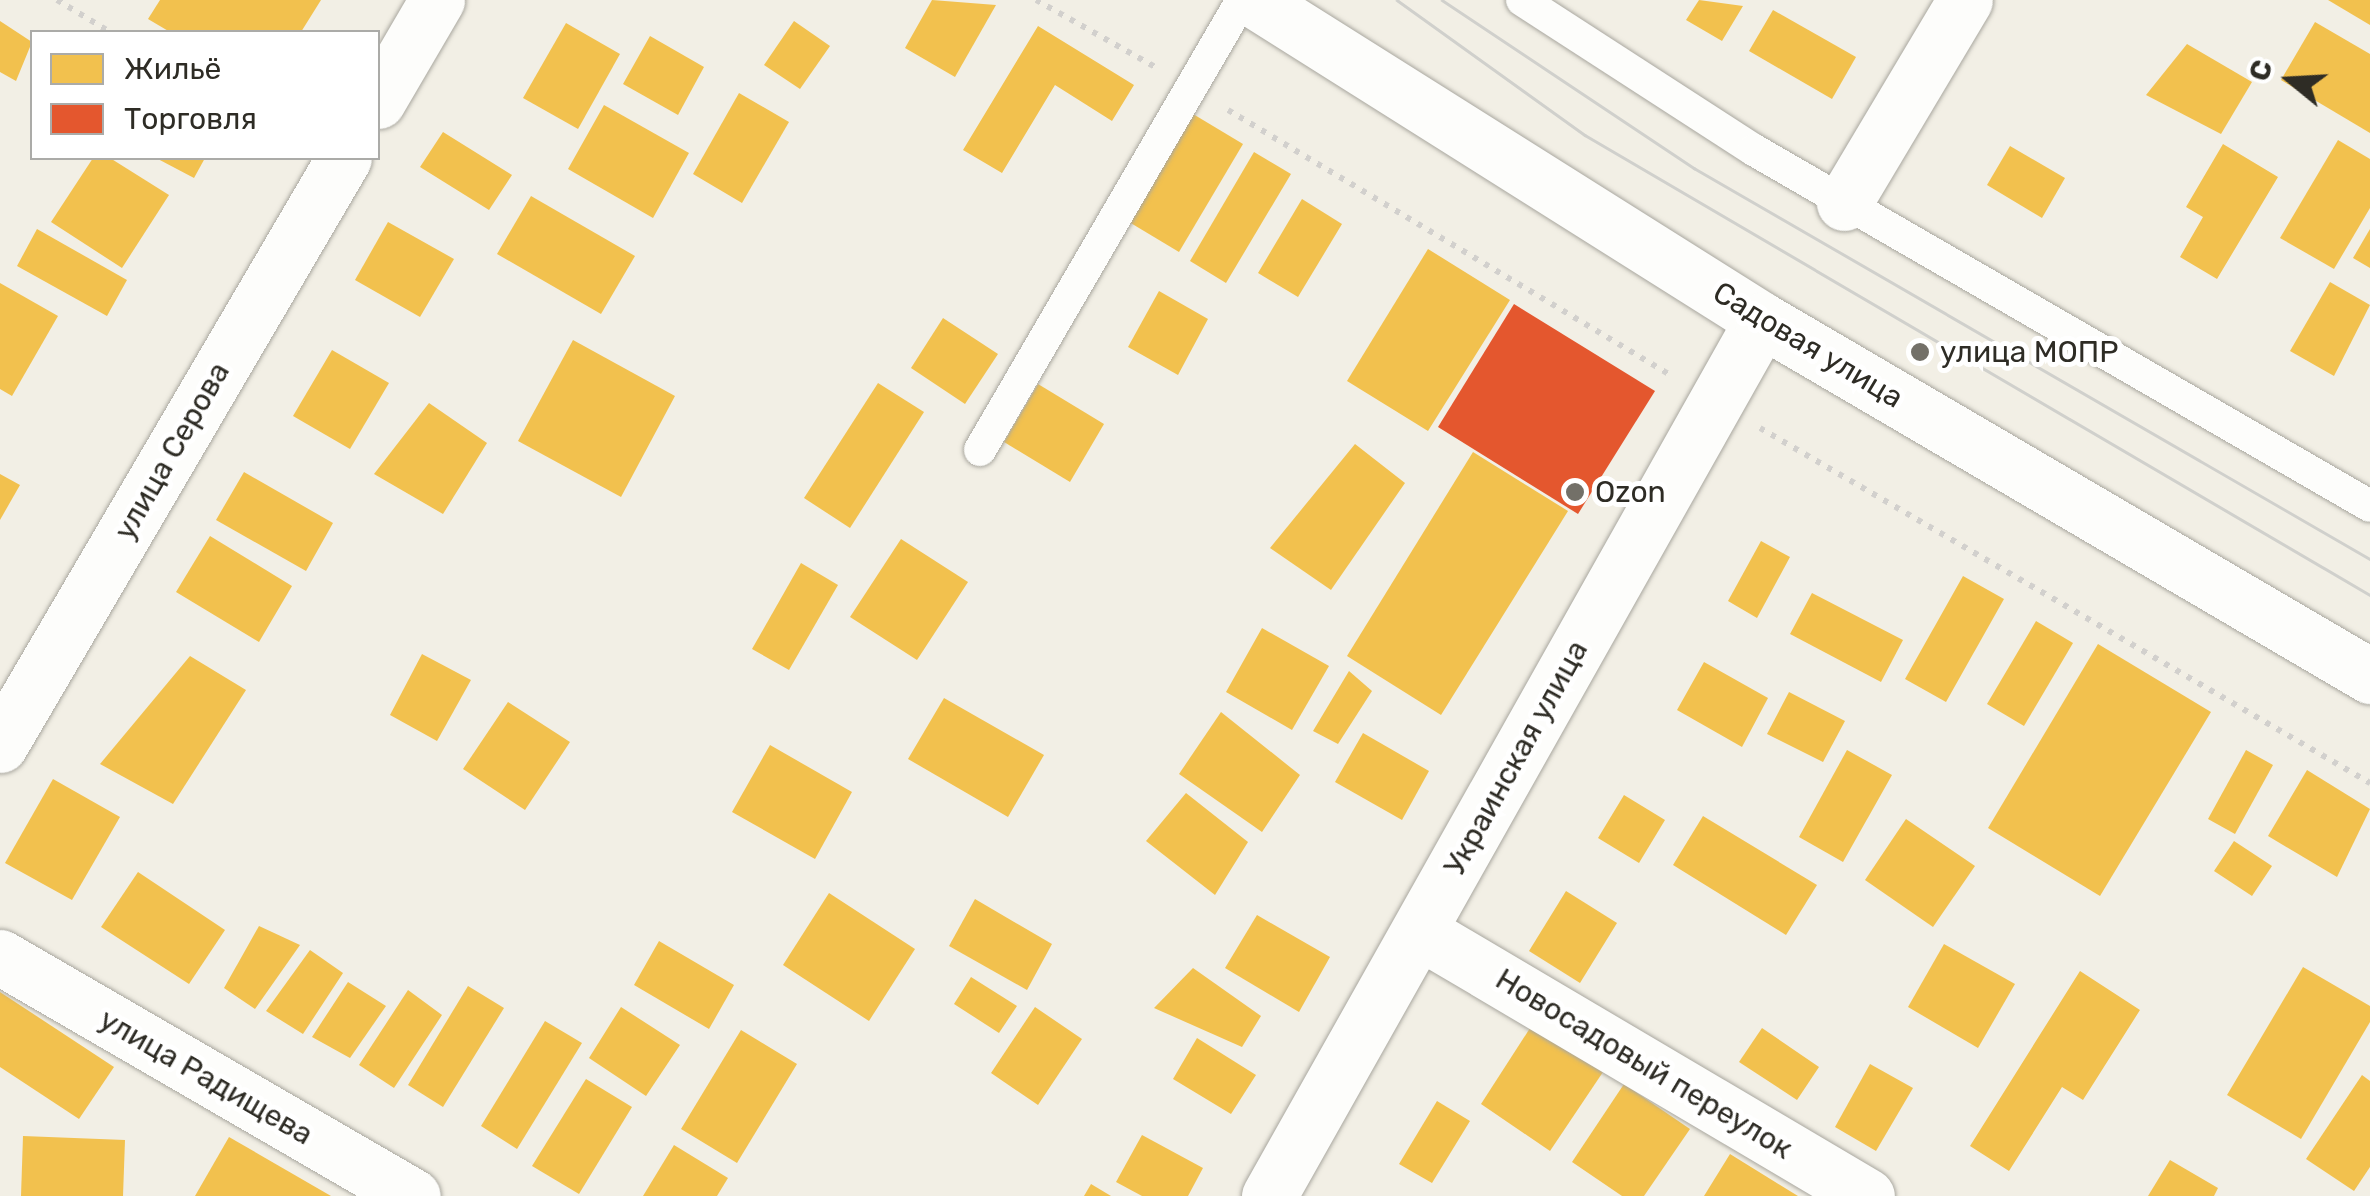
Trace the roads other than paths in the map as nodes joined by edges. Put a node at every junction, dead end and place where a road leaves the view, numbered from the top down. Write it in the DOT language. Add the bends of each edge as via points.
graph roads {
  1 [pos="437,0"];
  2 [pos="1242,0"];
  3 [pos="1254,0"];
  4 [pos="1522,0"];
  5 [pos="1964,0"];
  6 [pos="380,98"];
  7 [pos="343,160"];
  8 [pos="1844,203"];
  9 [pos="1762,320"];
  10 [pos="980,450"];
  11 [pos="2370,506"];
  12 [pos="2370,676"];
  13 [pos="0,745"];
  14 [pos="1420,932"];
  15 [pos="0,957"];
  16 [pos="413,1196"];
  17 [pos="1268,1196"];
  18 [pos="1867,1196"];
  1 -- 6 [label="street"];
  2 -- 10 [label="lane"];
  3 -- 9 [label="street, Садовая улица"];
  4 -- 8 [label="lane"];
  5 -- 8 [label="street"];
  7 -- 13 [label="street, улица Серова"];
  8 -- 11 [label="lane"];
  9 -- 12 [label="street, Садовая улица"];
  9 -- 14 [label="street, Украинская улица"];
  14 -- 17 [label="street, Украинская улица"];
  14 -- 18 [label="street, Новосадовый переулок"];
  15 -- 16 [label="street, улица Радищева"];
}
